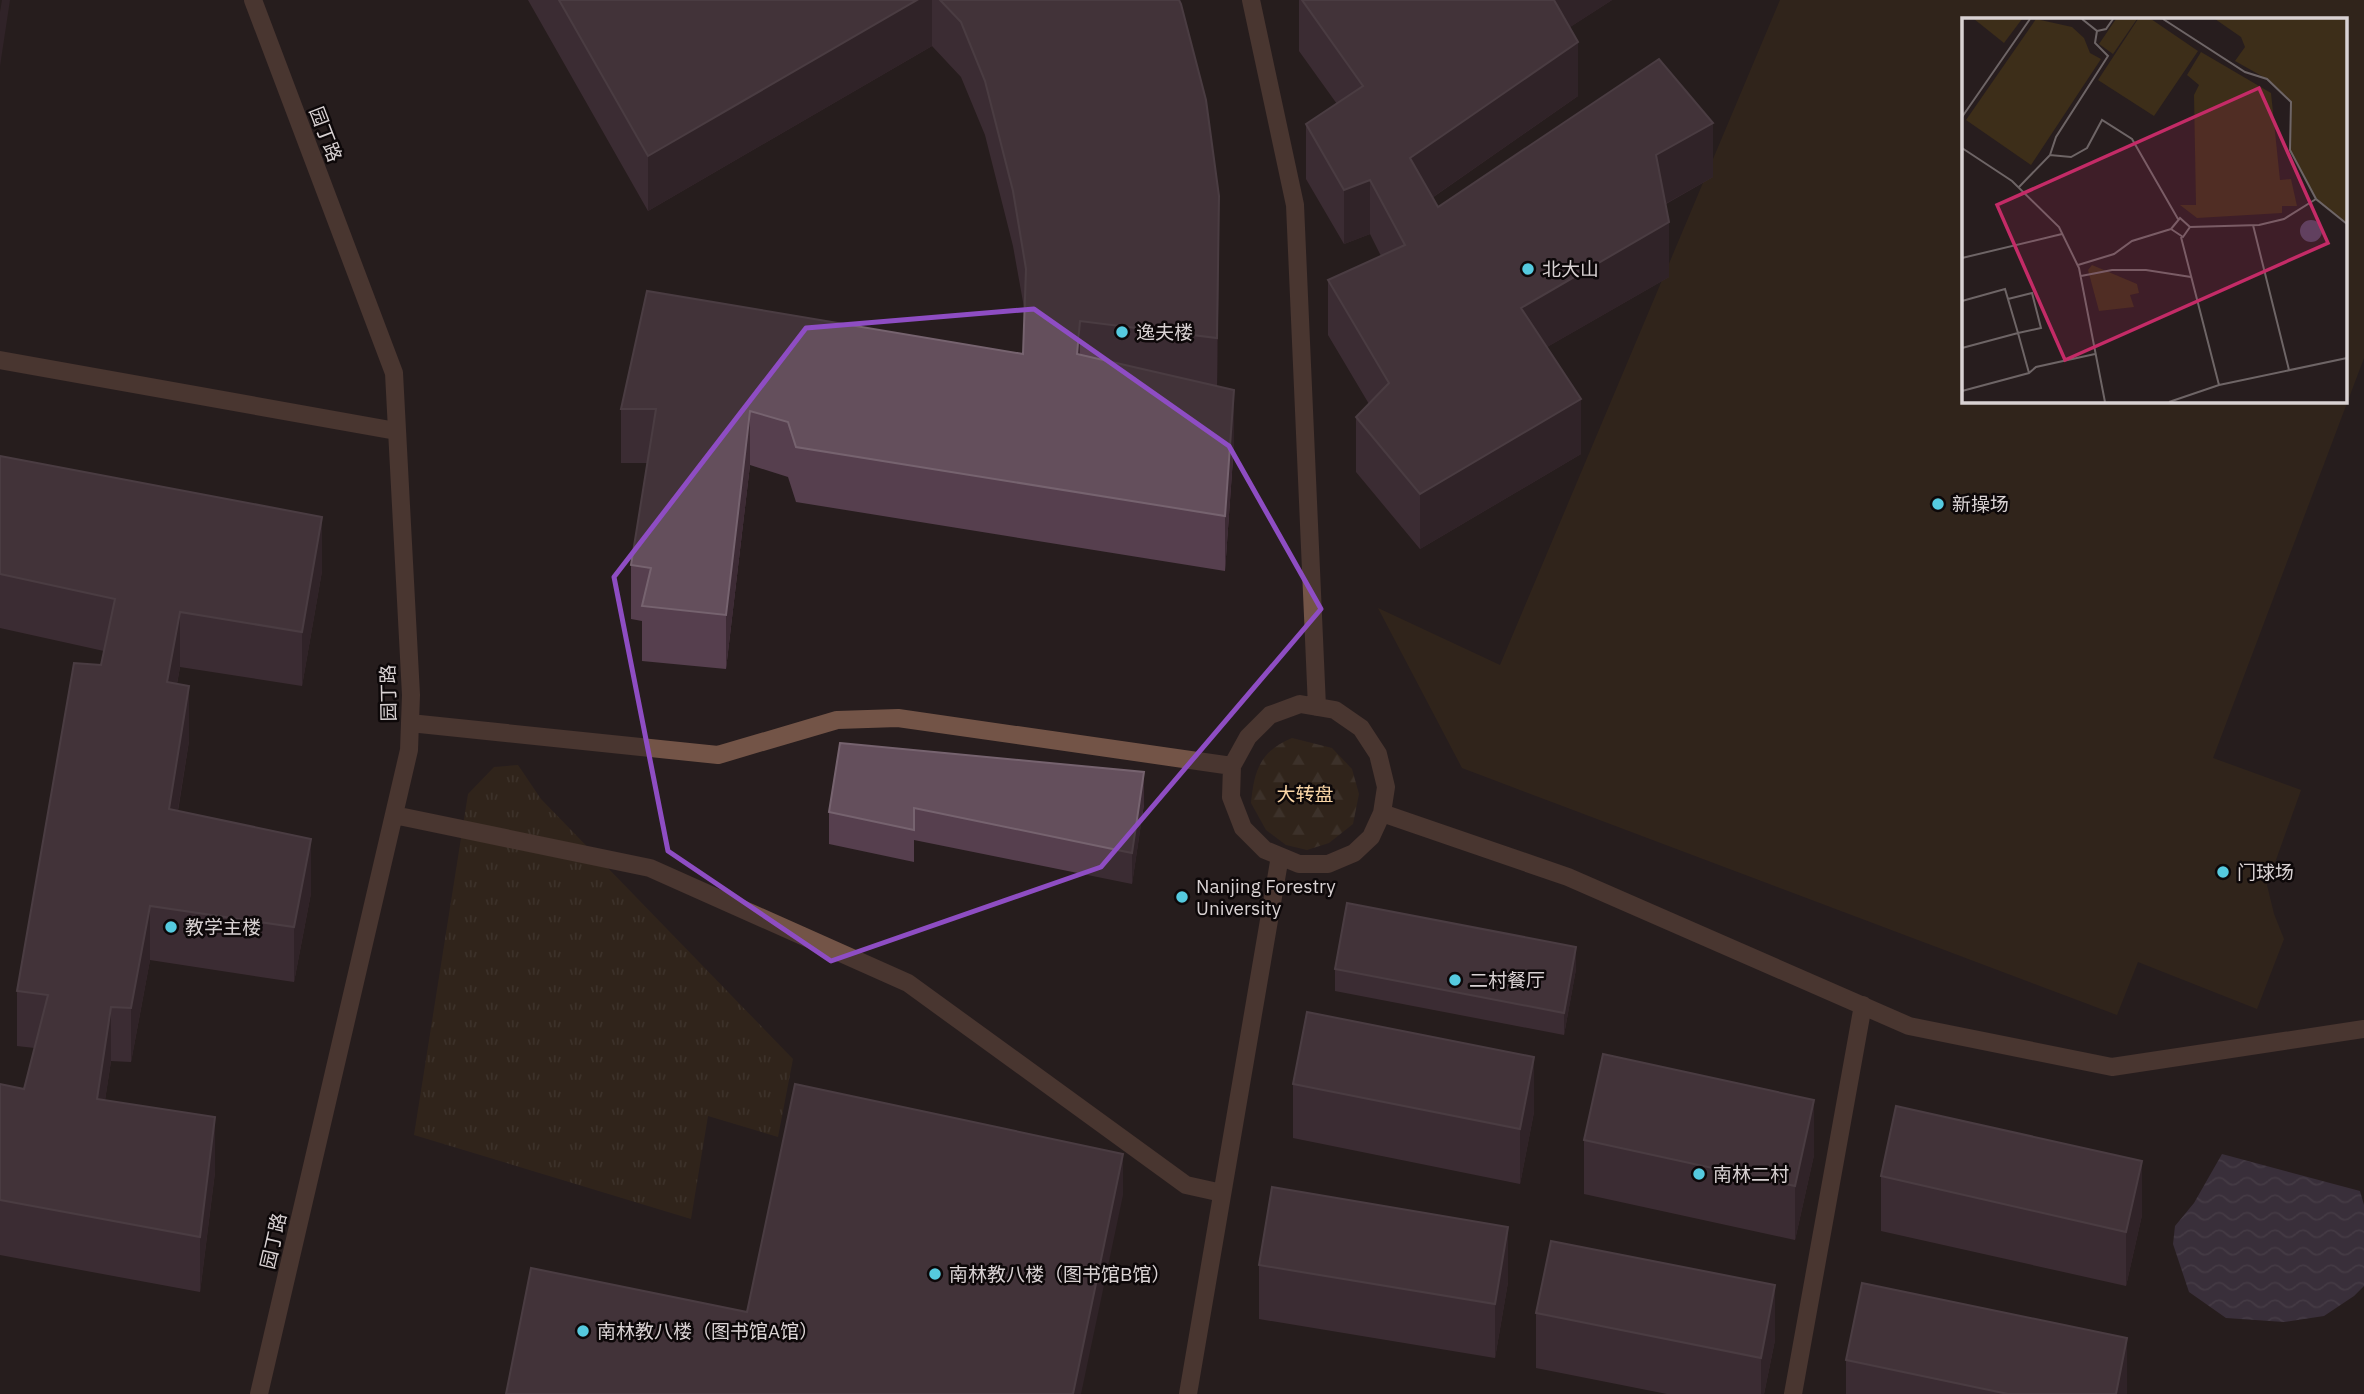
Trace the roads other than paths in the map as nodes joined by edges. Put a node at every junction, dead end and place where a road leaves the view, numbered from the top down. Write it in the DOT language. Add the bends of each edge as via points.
graph roads {
  1 [pos="253,0"];
  2 [pos="1251,0"];
  3 [pos="0,360"];
  4 [pos="396,431"];
  5 [pos="1317,707"];
  6 [pos="410,723"];
  7 [pos="1232,766"];
  8 [pos="1382,813"];
  9 [pos="394,815"];
  10 [pos="1280,856"];
  11 [pos="1863,1005"];
  12 [pos="2364,1029"];
  13 [pos="1222,1193"];
  14 [pos="259,1394"];
  15 [pos="1188,1394"];
  16 [pos="1793,1394"];
  1 -- 4 [label="lane, 园丁路" via="394,373"];
  2 -- 5 [label="lane" via="1295,205"];
  3 -- 4 [label="lane"];
  4 -- 6 [label="lane, 园丁路"];
  5 -- 7 [label="lane" via="1300,704 1270,715 1248,737"];
  5 -- 8 [label="lane" via="1335,710 1361,728 1378,754 1386,787"];
  6 -- 7 [label="lane" via="718,755 837,720 898,719"];
  6 -- 9 [label="lane, 园丁路" via="409,750"];
  7 -- 10 [label="lane" via="1231,797 1243,828 1265,850"];
  8 -- 10 [label="lane" via="1371,837 1354,853 1328,864 1299,864"];
  8 -- 11 [label="lane" via="1568,877"];
  9 -- 13 [label="lane" via="650,868 908,983 1185,1185"];
  9 -- 14 [label="lane, 园丁路"];
  10 -- 13 [label="lane"];
  11 -- 12 [label="lane" via="1909,1026 2112,1067"];
  11 -- 16 [label="lane"];
  13 -- 15 [label="lane"];
}
